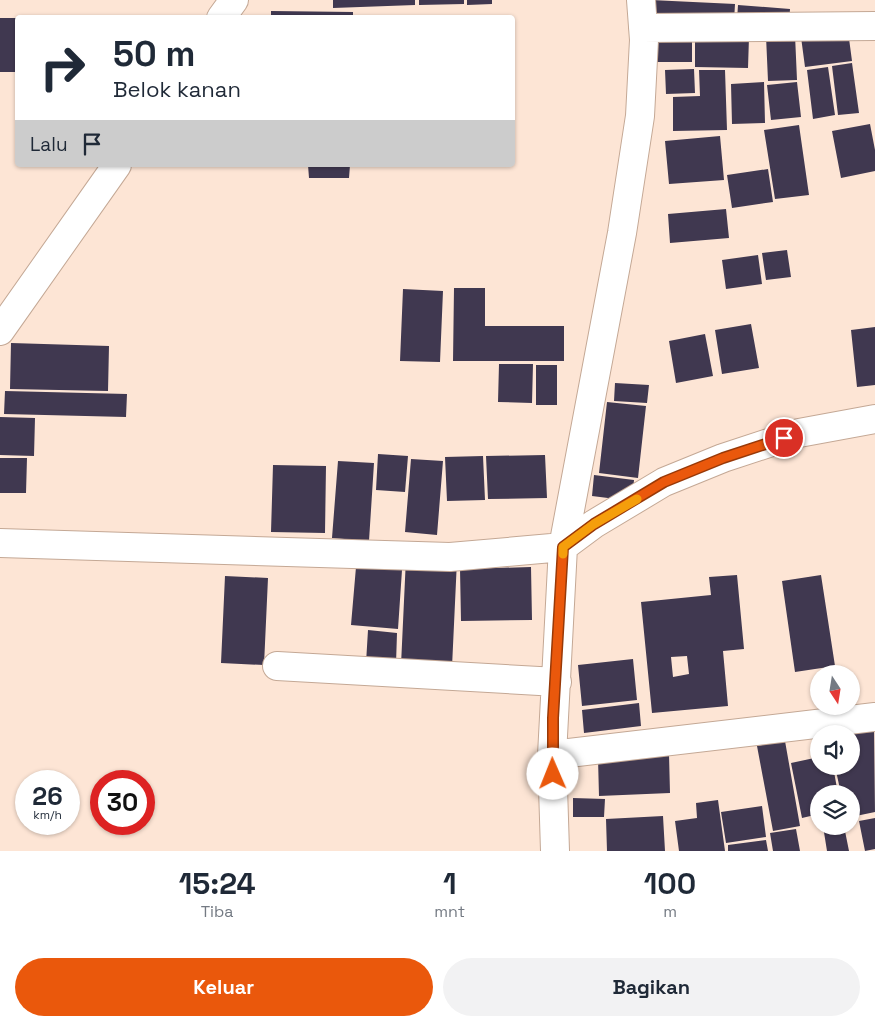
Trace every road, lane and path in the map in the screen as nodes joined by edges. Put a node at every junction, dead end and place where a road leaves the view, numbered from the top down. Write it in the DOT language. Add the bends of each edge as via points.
graph roads {
  1 [pos="234,0"];
  2 [pos="641,0"];
  3 [pos="224,15"];
  4 [pos="875,26"];
  5 [pos="643,28"];
  6 [pos="116,167"];
  7 [pos="0,331"];
  8 [pos="875,418"];
  9 [pos="0,543"];
  10 [pos="563,547"];
  11 [pos="276,666"];
  12 [pos="557,682"];
  13 [pos="875,718"];
  14 [pos="552,755"];
  15 [pos="555,851"];
  1 -- 3 [label="street"];
  2 -- 5 [label="street"];
  4 -- 5 [label="street"];
  5 -- 10 [label="street" via="640,116 622,233"];
  6 -- 7 [label="street"];
  8 -- 10 [label="street" via="799,433 664,482 594,524"];
  9 -- 10 [label="street" via="450,557"];
  10 -- 12 [label="street"];
  11 -- 12 [label="street"];
  12 -- 14 [label="street"];
  13 -- 14 [label="street"];
  14 -- 15 [label="street"];
}
